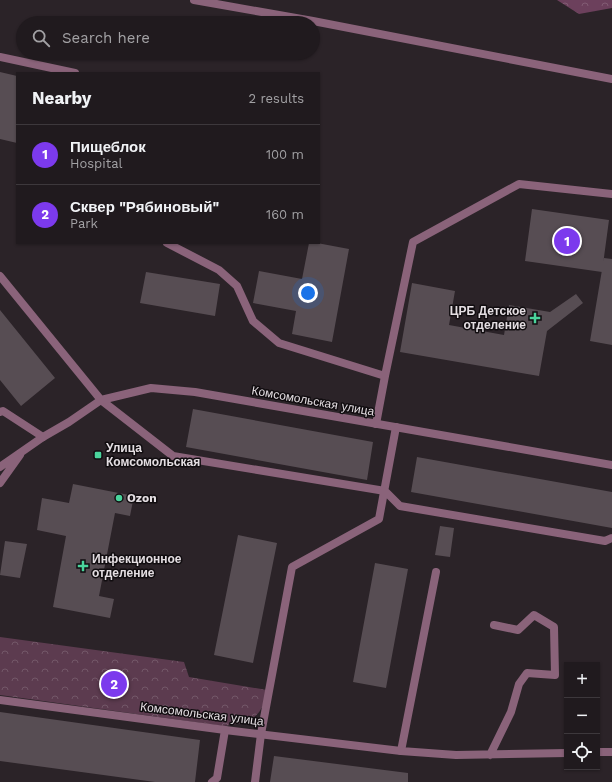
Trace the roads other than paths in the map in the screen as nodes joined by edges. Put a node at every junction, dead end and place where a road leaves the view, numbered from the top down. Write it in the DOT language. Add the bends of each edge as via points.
graph roads {
  1 [pos="194,0"];
  2 [pos="285,16"];
  3 [pos="320,22"];
  4 [pos="0,57"];
  5 [pos="70,72"];
  6 [pos="612,79"];
  7 [pos="612,194"];
  8 [pos="169,244"];
  9 [pos="0,276"];
  10 [pos="385,376"];
  11 [pos="101,400"];
  12 [pos="0,412"];
  13 [pos="376,424"];
  14 [pos="396,427"];
  15 [pos="43,437"];
  16 [pos="24,450"];
  17 [pos="612,465"];
  18 [pos="0,467"];
  19 [pos="0,483"];
  20 [pos="384,491"];
  21 [pos="612,538"];
  22 [pos="436,572"];
  23 [pos="494,625"];
  24 [pos="0,700"];
  25 [pos="225,730"];
  26 [pos="261,734"];
  27 [pos="401,751"];
  28 [pos="600,752"];
  29 [pos="612,752"];
  30 [pos="564,753"];
  31 [pos="490,754"];
  32 [pos="212,782"];
  33 [pos="255,782"];
  1 -- 2 [label="street"];
  3 -- 6 [label="street"];
  4 -- 5 [label="street"];
  7 -- 10 [label="street" via="519,184 413,242"];
  8 -- 10 [label="street" via="219,270 233,282 253,321 279,343"];
  9 -- 11 [label="street"];
  10 -- 13 [label="street"];
  11 -- 13 [label="street, Комсомольская улица" via="151,388 195,392"];
  11 -- 15 [label="street, Комсомольская улица"];
  11 -- 20 [label="street" via="173,456"];
  12 -- 15 [label="street" via="3,411"];
  13 -- 14 [label="street, Комсомольская улица"];
  14 -- 17 [label="street, Комсомольская улица"];
  14 -- 20 [label="street"];
  15 -- 16 [label="street, Комсомольская улица"];
  16 -- 18 [label="street, Комсомольская улица"];
  16 -- 19 [label="street, Комсомольская улица"];
  20 -- 21 [label="street" via="400,506 605,541"];
  20 -- 26 [label="street" via="379,519 292,568"];
  22 -- 27 [label="street"];
  23 -- 31 [label="street" via="518,630 534,615 554,627 555,675 527,673 519,684 511,712"];
  24 -- 25 [label="street, Комсомольская улица"];
  25 -- 26 [label="street, Комсомольская улица"];
  25 -- 32 [label="street" via="217,778"];
  26 -- 27 [label="street, Комсомольская улица"];
  26 -- 33 [label="street"];
  27 -- 31 [label="street, Комсомольская улица" via="456,755"];
  28 -- 29 [label="street"];
  30 -- 31 [label="street, Комсомольская улица"];
}
